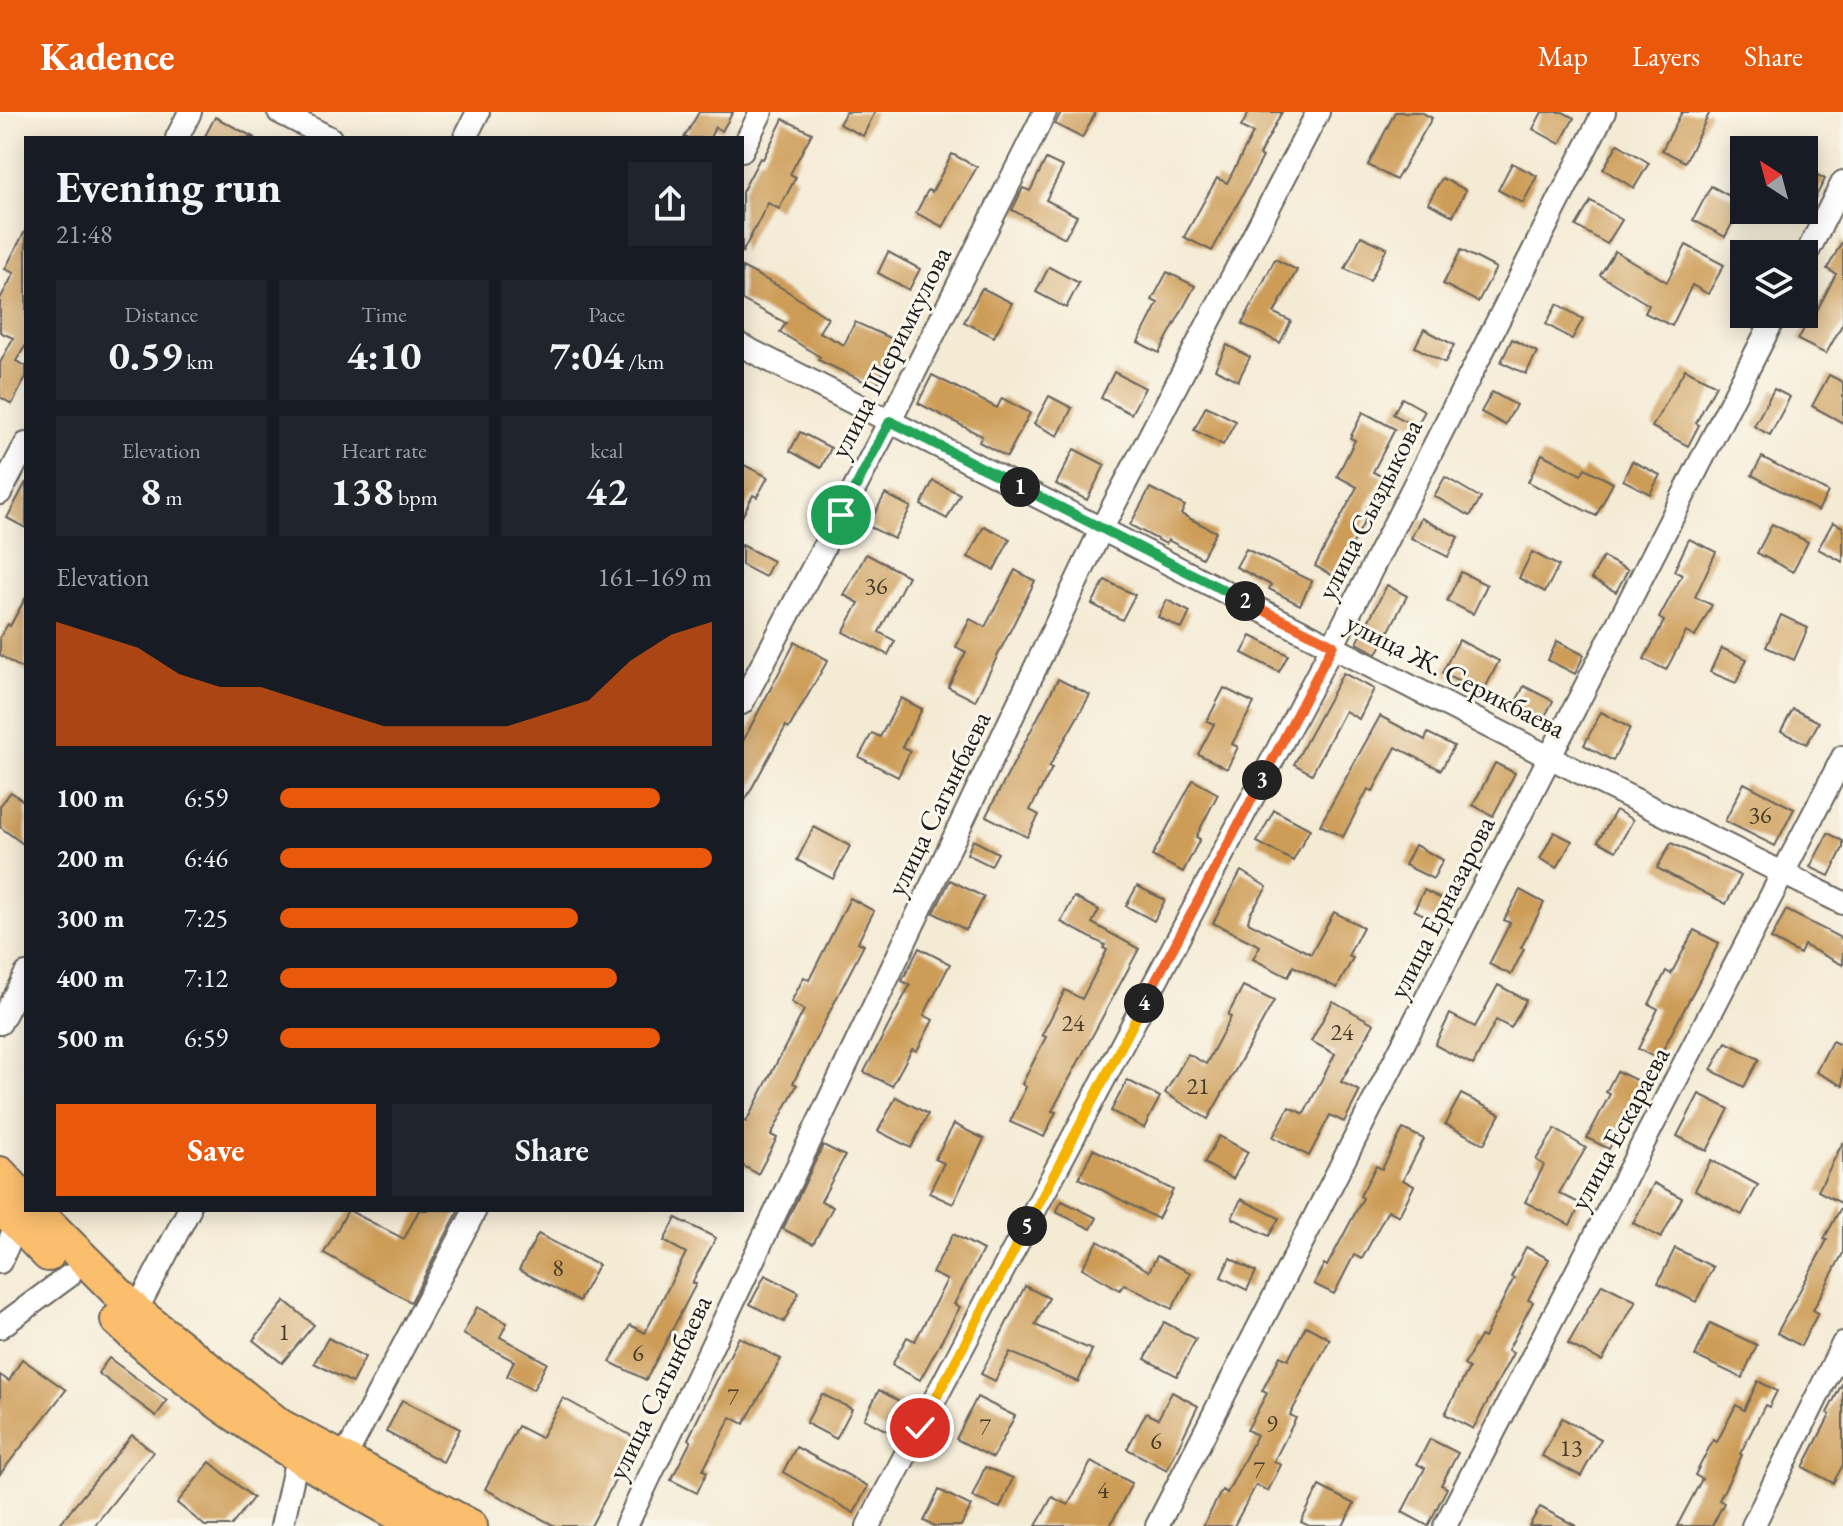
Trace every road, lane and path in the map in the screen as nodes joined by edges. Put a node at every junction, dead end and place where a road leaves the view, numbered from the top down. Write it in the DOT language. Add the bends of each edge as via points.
graph roads {
  1 [pos="190,112"];
  2 [pos="279,112"];
  3 [pos="478,112"];
  4 [pos="761,112"];
  5 [pos="1045,112"];
  6 [pos="1318,112"];
  7 [pos="1604,112"];
  8 [pos="178,136"];
  9 [pos="326,136"];
  10 [pos="466,136"];
  11 [pos="744,146"];
  12 [pos="1843,182"];
  13 [pos="1814,240"];
  14 [pos="1769,328"];
  15 [pos="744,347"];
  16 [pos="890,421"];
  17 [pos="24,448"];
  18 [pos="0,493"];
  19 [pos="1102,528"];
  20 [pos="1333,645"];
  21 [pos="744,699"];
  22 [pos="1843,757"];
  23 [pos="1551,758"];
  24 [pos="1785,874"];
  25 [pos="1843,903"];
  26 [pos="24,978"];
  27 [pos="0,1023"];
  28 [pos="0,1173"];
  29 [pos="20,1210"];
  30 [pos="188,1212"];
  31 [pos="474,1212"];
  32 [pos="0,1262"];
  33 [pos="69,1276"];
  34 [pos="136,1311"];
  35 [pos="0,1327"];
  36 [pos="1843,1344"];
  37 [pos="297,1458"];
  38 [pos="344,1459"];
  39 [pos="282,1526"];
  40 [pos="420,1526"];
  41 [pos="471,1526"];
  42 [pos="626,1526"];
  43 [pos="868,1526"];
  44 [pos="1157,1526"];
  45 [pos="1445,1526"];
  46 [pos="1753,1526"];
  1 -- 8 [label="street"];
  2 -- 9 [label="street"];
  3 -- 10 [label="street"];
  4 -- 11 [label="street"];
  5 -- 16 [label="street, улица Шеримкулова"];
  6 -- 19 [label="street, улица Сагынбаева"];
  7 -- 20 [label="street, улица Сыздыкова"];
  12 -- 13 [label="street"];
  14 -- 23 [label="street, улица Ерназарова"];
  15 -- 16 [label="street, улица Ж. Серикбаева"];
  16 -- 19 [label="street, улица Ж. Серикбаева"];
  16 -- 21 [label="street, улица Шеримкулова"];
  17 -- 18 [label="street"];
  19 -- 20 [label="street, улица Ж. Серикбаева"];
  19 -- 42 [label="street, улица Сагынбаева"];
  20 -- 23 [label="street, улица Ж. Серикбаева"];
  20 -- 43 [label="street, улица Сыздыкова"];
  22 -- 24 [label="street, улица Ескараева"];
  23 -- 24 [label="street, улица Ж. Серикбаева"];
  23 -- 44 [label="street, улица Ерназарова"];
  24 -- 25 [label="street, улица Ж. Серикбаева"];
  24 -- 45 [label="street, улица Ескараева"];
  26 -- 27 [label="street"];
  28 -- 29 [label="highway"];
  29 -- 32 [label="street"];
  29 -- 33 [label="highway"];
  29 -- 34 [label="highway"];
  30 -- 34 [label="street"];
  31 -- 38 [label="street"];
  33 -- 35 [label="street"];
  33 -- 37 [label="highway" via="212,1401"];
  34 -- 38 [label="highway" via="281,1426"];
  36 -- 46 [label="street"];
  37 -- 39 [label="street"];
  37 -- 40 [label="highway"];
  38 -- 41 [label="highway"];
}
